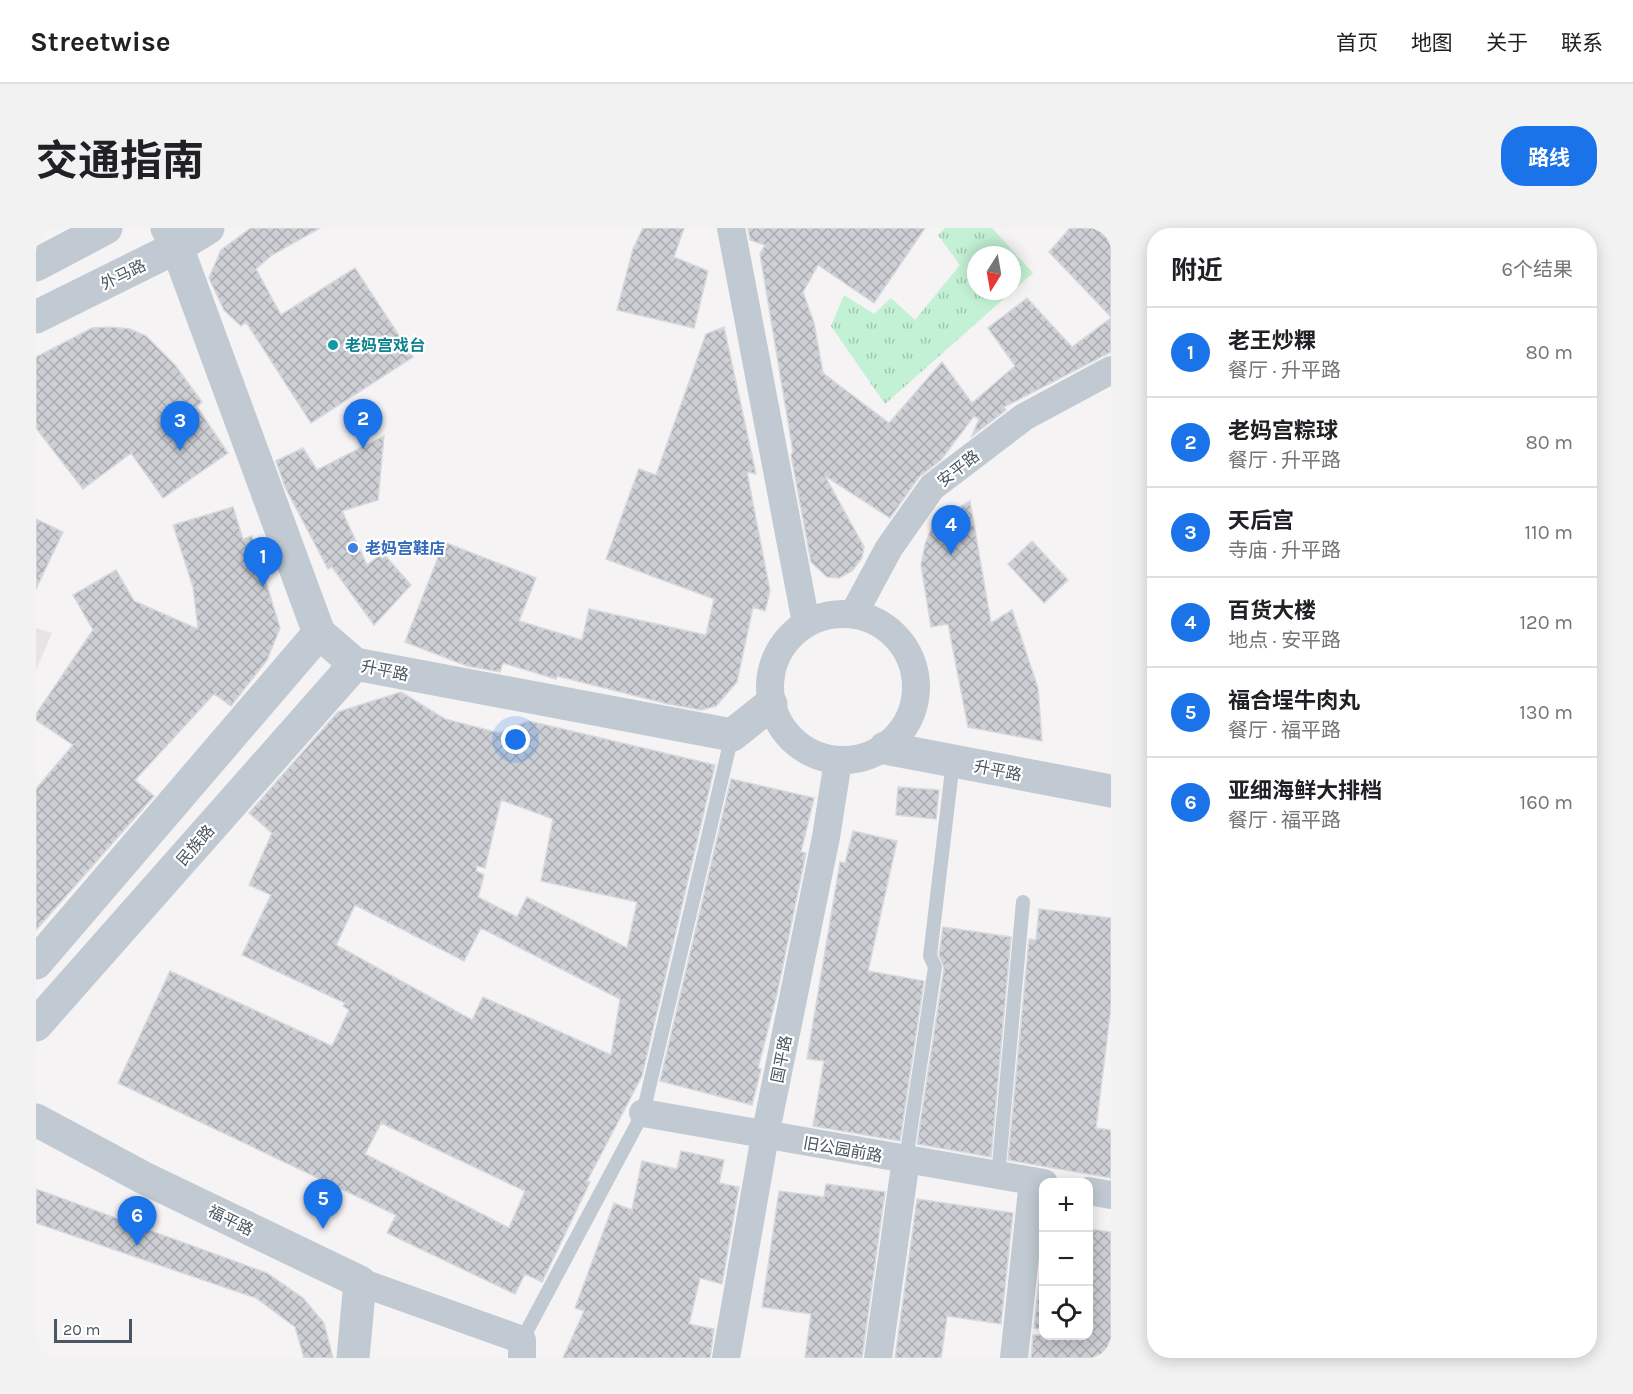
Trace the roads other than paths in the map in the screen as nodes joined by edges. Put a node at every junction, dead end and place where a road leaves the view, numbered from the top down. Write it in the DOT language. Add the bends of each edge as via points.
graph roads {
  1 [pos="106,228"];
  2 [pos="208,228"];
  3 [pos="731,228"];
  4 [pos="172,238"];
  5 [pos="36,266"];
  6 [pos="36,317"];
  7 [pos="1111,370"];
  8 [pos="854,615"];
  9 [pos="806,623"];
  10 [pos="319,633"];
  11 [pos="355,664"];
  12 [pos="771,704"];
  13 [pos="732,735"];
  14 [pos="885,748"];
  15 [pos="838,761"];
  16 [pos="951,778"];
  17 [pos="1111,791"];
  18 [pos="1023,902"];
  19 [pos="36,963"];
  20 [pos="36,1025"];
  21 [pos="643,1113"];
  22 [pos="36,1120"];
  23 [pos="765,1136"];
  24 [pos="906,1159"];
  25 [pos="998,1176"];
  26 [pos="1038,1182"];
  27 [pos="1093,1192"];
  28 [pos="1111,1195"];
  29 [pos="360,1282"];
  30 [pos="522,1349"];
  31 [pos="353,1358"];
  32 [pos="726,1358"];
  33 [pos="879,1358"];
  34 [pos="1014,1358"];
  1 -- 5 [label="street"];
  2 -- 4 [label="street, 外马路"];
  3 -- 9 [label="street"];
  4 -- 6 [label="street, 外马路"];
  4 -- 10 [label="street, 升平路"];
  7 -- 8 [label="street, 安平路" via="1024,417 932,487 889,548"];
  8 -- 9 [label="street" via="828,615"];
  8 -- 14 [label="street" via="877,622 897,638 910,658 916,683 914,708 903,730"];
  9 -- 12 [label="street" via="788,638 776,658 770,680"];
  10 -- 11 [label="street, 升平路"];
  10 -- 19 [label="street"];
  11 -- 13 [label="street, 升平路"];
  11 -- 20 [label="street, 民族路"];
  12 -- 13 [label="street"];
  12 -- 15 [label="street" via="780,725 795,743 815,755"];
  13 -- 21 [label="lane"];
  14 -- 15 [label="street" via="863,758"];
  14 -- 17 [label="street, 升平路"];
  15 -- 23 [label="street, 国平路"];
  16 -- 24 [label="lane" via="930,956 935,967"];
  18 -- 25 [label="lane"];
  21 -- 23 [label="street, 旧公园前路"];
  21 -- 30 [label="lane"];
  22 -- 29 [label="street, 福平路" via="144,1178"];
  23 -- 24 [label="street, 旧公园前路"];
  23 -- 32 [label="street, 国平路"];
  24 -- 25 [label="street, 旧公园前路"];
  24 -- 33 [label="street"];
  25 -- 26 [label="street, 旧公园前路"];
  26 -- 34 [label="street"];
  27 -- 28 [label="street"];
  29 -- 30 [label="street"];
  29 -- 31 [label="street"];
}
